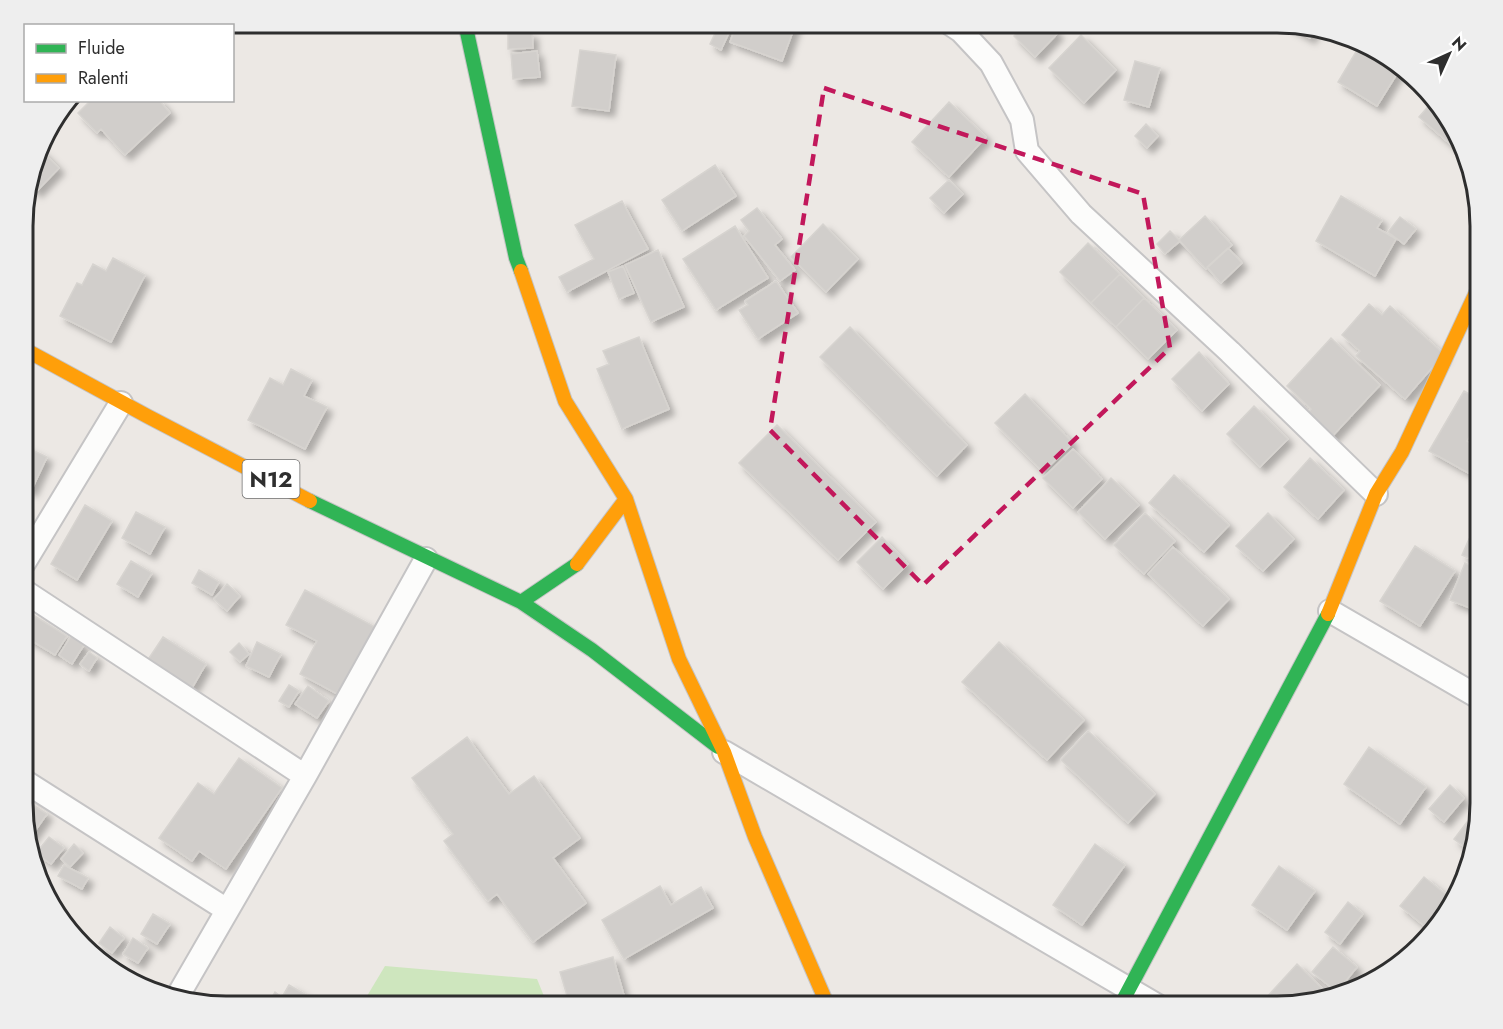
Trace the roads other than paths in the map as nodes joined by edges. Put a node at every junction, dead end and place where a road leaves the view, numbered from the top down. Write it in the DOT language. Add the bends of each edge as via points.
graph roads {
  1 [pos="467,33"];
  2 [pos="963,33"];
  3 [pos="1470,306"];
  4 [pos="33,354"];
  5 [pos="121,403"];
  6 [pos="1376,494"];
  7 [pos="626,499"];
  8 [pos="33,548"];
  9 [pos="426,559"];
  10 [pos="33,597"];
  11 [pos="521,602"];
  12 [pos="1330,611"];
  13 [pos="1470,692"];
  14 [pos="724,752"];
  15 [pos="305,776"];
  16 [pos="33,787"];
  17 [pos="227,910"];
  18 [pos="181,990"];
  19 [pos="824,996"];
  20 [pos="1121,996"];
  21 [pos="1125,996"];
  1 -- 7 [label="main road" via="516,258 565,401"];
  2 -- 6 [label="street" via="991,63 1022,120 1027,151 1081,214"];
  3 -- 6 [label="main road" via="1402,452"];
  4 -- 5 [label="main road, N12"];
  5 -- 8 [label="street"];
  5 -- 9 [label="main road, N12"];
  6 -- 12 [label="main road"];
  7 -- 11 [label="main road" via="579,563"];
  7 -- 14 [label="main road" via="679,659"];
  9 -- 11 [label="main road, N12"];
  9 -- 15 [label="street"];
  10 -- 15 [label="street"];
  11 -- 14 [label="main road" via="592,650"];
  12 -- 13 [label="street"];
  12 -- 21 [label="main road"];
  14 -- 19 [label="main road" via="755,837"];
  14 -- 20 [label="street"];
  15 -- 17 [label="street"];
  16 -- 17 [label="street"];
  17 -- 18 [label="street"];
}
